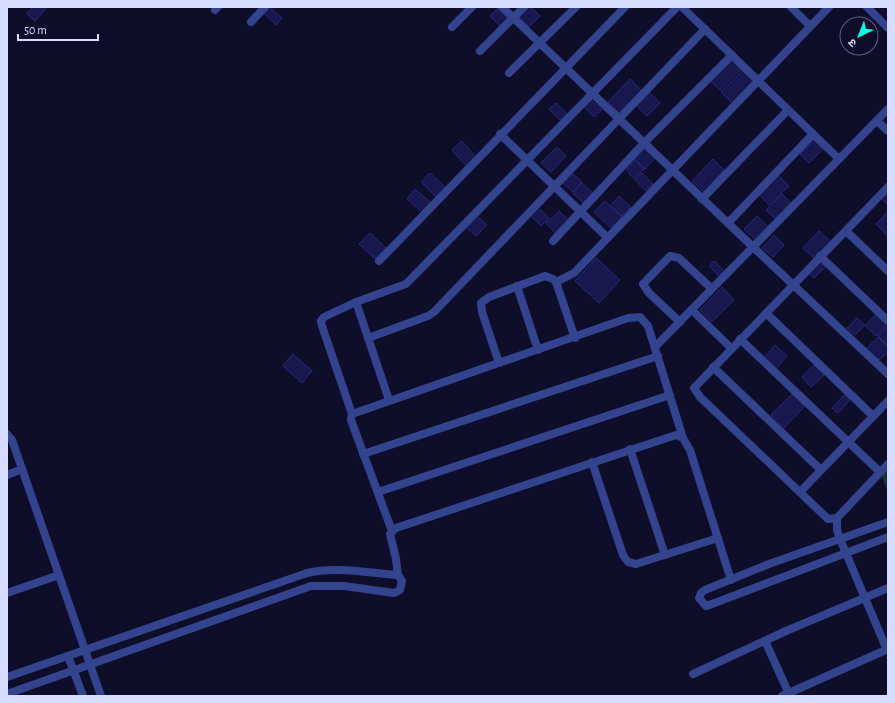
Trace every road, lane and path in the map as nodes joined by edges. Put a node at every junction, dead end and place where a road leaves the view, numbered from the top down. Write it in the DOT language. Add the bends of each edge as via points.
graph roads {
  1 [pos="265,7"];
  2 [pos="472,7"];
  3 [pos="502,7"];
  4 [pos="524,7"];
  5 [pos="576,7"];
  6 [pos="625,7"];
  7 [pos="677,7"];
  8 [pos="682,7"];
  9 [pos="791,7"];
  10 [pos="829,7"];
  11 [pos="867,7"];
  12 [pos="514,18"];
  13 [pos="251,22"];
  14 [pos="810,26"];
  15 [pos="452,27"];
  16 [pos="888,28"];
  17 [pos="705,29"];
  18 [pos="540,43"];
  19 [pos="480,51"];
  20 [pos="732,55"];
  21 [pos="565,67"];
  22 [pos="509,73"];
  23 [pos="758,81"];
  24 [pos="592,93"];
  25 [pos="888,109"];
  26 [pos="788,110"];
  27 [pos="619,119"];
  28 [pos="877,121"];
  29 [pos="888,131"];
  30 [pos="500,134"];
  31 [pos="813,134"];
  32 [pos="644,143"];
  33 [pos="528,160"];
  34 [pos="839,160"];
  35 [pos="672,170"];
  36 [pos="555,186"];
  37 [pos="888,187"];
  38 [pos="702,199"];
  39 [pos="580,211"];
  40 [pos="728,224"];
  41 [pos="846,231"];
  42 [pos="608,238"];
  43 [pos="553,241"];
  44 [pos="753,248"];
  45 [pos="820,256"];
  46 [pos="379,261"];
  47 [pos="888,271"];
  48 [pos="556,282"];
  49 [pos="793,285"];
  50 [pos="517,286"];
  51 [pos="712,289"];
  52 [pos="356,302"];
  53 [pos="692,310"];
  54 [pos="766,312"];
  55 [pos="888,321"];
  56 [pos="680,322"];
  57 [pos="368,338"];
  58 [pos="575,338"];
  59 [pos="740,339"];
  60 [pos="655,347"];
  61 [pos="731,348"];
  62 [pos="538,350"];
  63 [pos="658,356"];
  64 [pos="499,363"];
  65 [pos="712,367"];
  66 [pos="888,374"];
  67 [pos="670,395"];
  68 [pos="389,400"];
  69 [pos="888,401"];
  70 [pos="352,414"];
  71 [pos="873,416"];
  72 [pos="7,434"];
  73 [pos="683,438"];
  74 [pos="848,442"];
  75 [pos="630,449"];
  76 [pos="363,454"];
  77 [pos="592,462"];
  78 [pos="888,464"];
  79 [pos="22,469"];
  80 [pos="821,470"];
  81 [pos="880,472"];
  82 [pos="7,475"];
  83 [pos="378,492"];
  84 [pos="800,492"];
  85 [pos="836,518"];
  86 [pos="888,522"];
  87 [pos="392,530"];
  88 [pos="888,537"];
  89 [pos="718,538"];
  90 [pos="840,539"];
  91 [pos="845,554"];
  92 [pos="665,555"];
  93 [pos="58,575"];
  94 [pos="398,575"];
  95 [pos="731,580"];
  96 [pos="888,588"];
  97 [pos="7,593"];
  98 [pos="864,598"];
  99 [pos="765,641"];
  100 [pos="84,650"];
  101 [pos="887,650"];
  102 [pos="68,656"];
  103 [pos="90,665"];
  104 [pos="74,670"];
  105 [pos="693,674"];
  106 [pos="7,677"];
  107 [pos="7,694"];
  108 [pos="787,695"];
  109 [pos="83,696"];
  110 [pos="101,696"];
  1 -- 13 [label="street"];
  2 -- 15 [label="street"];
  3 -- 12 [label="street"];
  4 -- 12 [label="street"];
  5 -- 18 [label="street"];
  6 -- 21 [label="street"];
  7 -- 24 [label="street"];
  8 -- 17 [label="street"];
  9 -- 14 [label="street"];
  10 -- 14 [label="street"];
  11 -- 16 [label="street"];
  12 -- 18 [label="street"];
  12 -- 19 [label="street"];
  14 -- 23 [label="street"];
  17 -- 20 [label="street"];
  17 -- 27 [label="street"];
  18 -- 21 [label="street"];
  18 -- 22 [label="street"];
  20 -- 23 [label="street"];
  20 -- 32 [label="street"];
  21 -- 24 [label="street"];
  21 -- 30 [label="street"];
  23 -- 26 [label="street"];
  23 -- 35 [label="street"];
  24 -- 27 [label="street"];
  24 -- 33 [label="street"];
  25 -- 28 [label="street"];
  26 -- 31 [label="street"];
  26 -- 38 [label="street"];
  27 -- 32 [label="street"];
  27 -- 36 [label="street"];
  28 -- 29 [label="street"];
  28 -- 34 [label="street"];
  30 -- 33 [label="street"];
  30 -- 46 [label="street"];
  31 -- 34 [label="street"];
  31 -- 40 [label="street"];
  32 -- 35 [label="street"];
  32 -- 39 [label="street"];
  33 -- 36 [label="street"];
  33 -- 52 [label="street" via="406,284"];
  34 -- 44 [label="street"];
  35 -- 38 [label="street"];
  35 -- 42 [label="street"];
  36 -- 39 [label="street"];
  36 -- 57 [label="street" via="434,312"];
  37 -- 41 [label="street"];
  38 -- 40 [label="street"];
  39 -- 42 [label="street"];
  39 -- 43 [label="street"];
  40 -- 44 [label="street"];
  41 -- 45 [label="street"];
  41 -- 47 [label="street"];
  42 -- 48 [label="street" via="574,273"];
  44 -- 49 [label="street"];
  44 -- 51 [label="street"];
  45 -- 49 [label="street"];
  45 -- 55 [label="street"];
  48 -- 50 [label="street" via="550,276 545,276"];
  48 -- 58 [label="street"];
  49 -- 54 [label="street"];
  49 -- 66 [label="street"];
  50 -- 62 [label="street"];
  50 -- 64 [label="street" via="488,297 481,303"];
  51 -- 53 [label="street"];
  51 -- 56 [label="street" via="680,258 670,256 666,260 643,284"];
  52 -- 57 [label="street"];
  52 -- 70 [label="street" via="328,314 321,321"];
  53 -- 56 [label="street"];
  53 -- 61 [label="street"];
  54 -- 59 [label="street"];
  54 -- 71 [label="street"];
  56 -- 60 [label="street"];
  57 -- 68 [label="street"];
  58 -- 60 [label="street" via="628,318 640,317 648,326"];
  58 -- 62 [label="street"];
  59 -- 61 [label="street"];
  59 -- 74 [label="street"];
  60 -- 63 [label="street"];
  61 -- 65 [label="street"];
  62 -- 64 [label="street"];
  63 -- 67 [label="street"];
  63 -- 76 [label="street"];
  64 -- 68 [label="street"];
  65 -- 80 [label="street"];
  65 -- 84 [label="street" via="694,388 696,392"];
  67 -- 73 [label="street"];
  67 -- 83 [label="street"];
  68 -- 70 [label="street"];
  69 -- 71 [label="street"];
  70 -- 76 [label="street" via="351,420"];
  71 -- 74 [label="street"];
  72 -- 79 [label="street" via="12,440"];
  73 -- 75 [label="street" via="671,436"];
  73 -- 89 [label="street" via="690,450"];
  74 -- 80 [label="street"];
  74 -- 81 [label="street"];
  75 -- 77 [label="street"];
  75 -- 92 [label="street"];
  76 -- 83 [label="street"];
  77 -- 87 [label="street"];
  77 -- 92 [label="street" via="625,559 631,564 636,564"];
  78 -- 81 [label="street"];
  79 -- 82 [label="street"];
  79 -- 93 [label="street"];
  80 -- 84 [label="street"];
  81 -- 85 [label="street"];
  83 -- 87 [label="street"];
  84 -- 85 [label="street" via="828,519"];
  85 -- 90 [label="street"];
  86 -- 90 [label="street"];
  87 -- 94 [label="street" via="391,538"];
  88 -- 91 [label="street"];
  89 -- 92 [label="street"];
  89 -- 95 [label="street"];
  90 -- 91 [label="street"];
  90 -- 95 [label="street"];
  91 -- 95 [label="street" via="712,604 706,606 702,603 699,598 701,593"];
  91 -- 98 [label="street"];
  93 -- 97 [label="street"];
  93 -- 100 [label="street"];
  94 -- 100 [label="street" via="327,571 307,573"];
  94 -- 103 [label="street" via="402,581 397,592 344,586 311,586"];
  96 -- 98 [label="street"];
  98 -- 99 [label="street"];
  98 -- 101 [label="street"];
  99 -- 105 [label="street"];
  99 -- 108 [label="street"];
  100 -- 102 [label="street"];
  100 -- 103 [label="street"];
  101 -- 108 [label="street"];
  102 -- 104 [label="street"];
  102 -- 106 [label="street"];
  103 -- 104 [label="street"];
  103 -- 110 [label="street"];
  104 -- 107 [label="street"];
  104 -- 109 [label="street"];
}
